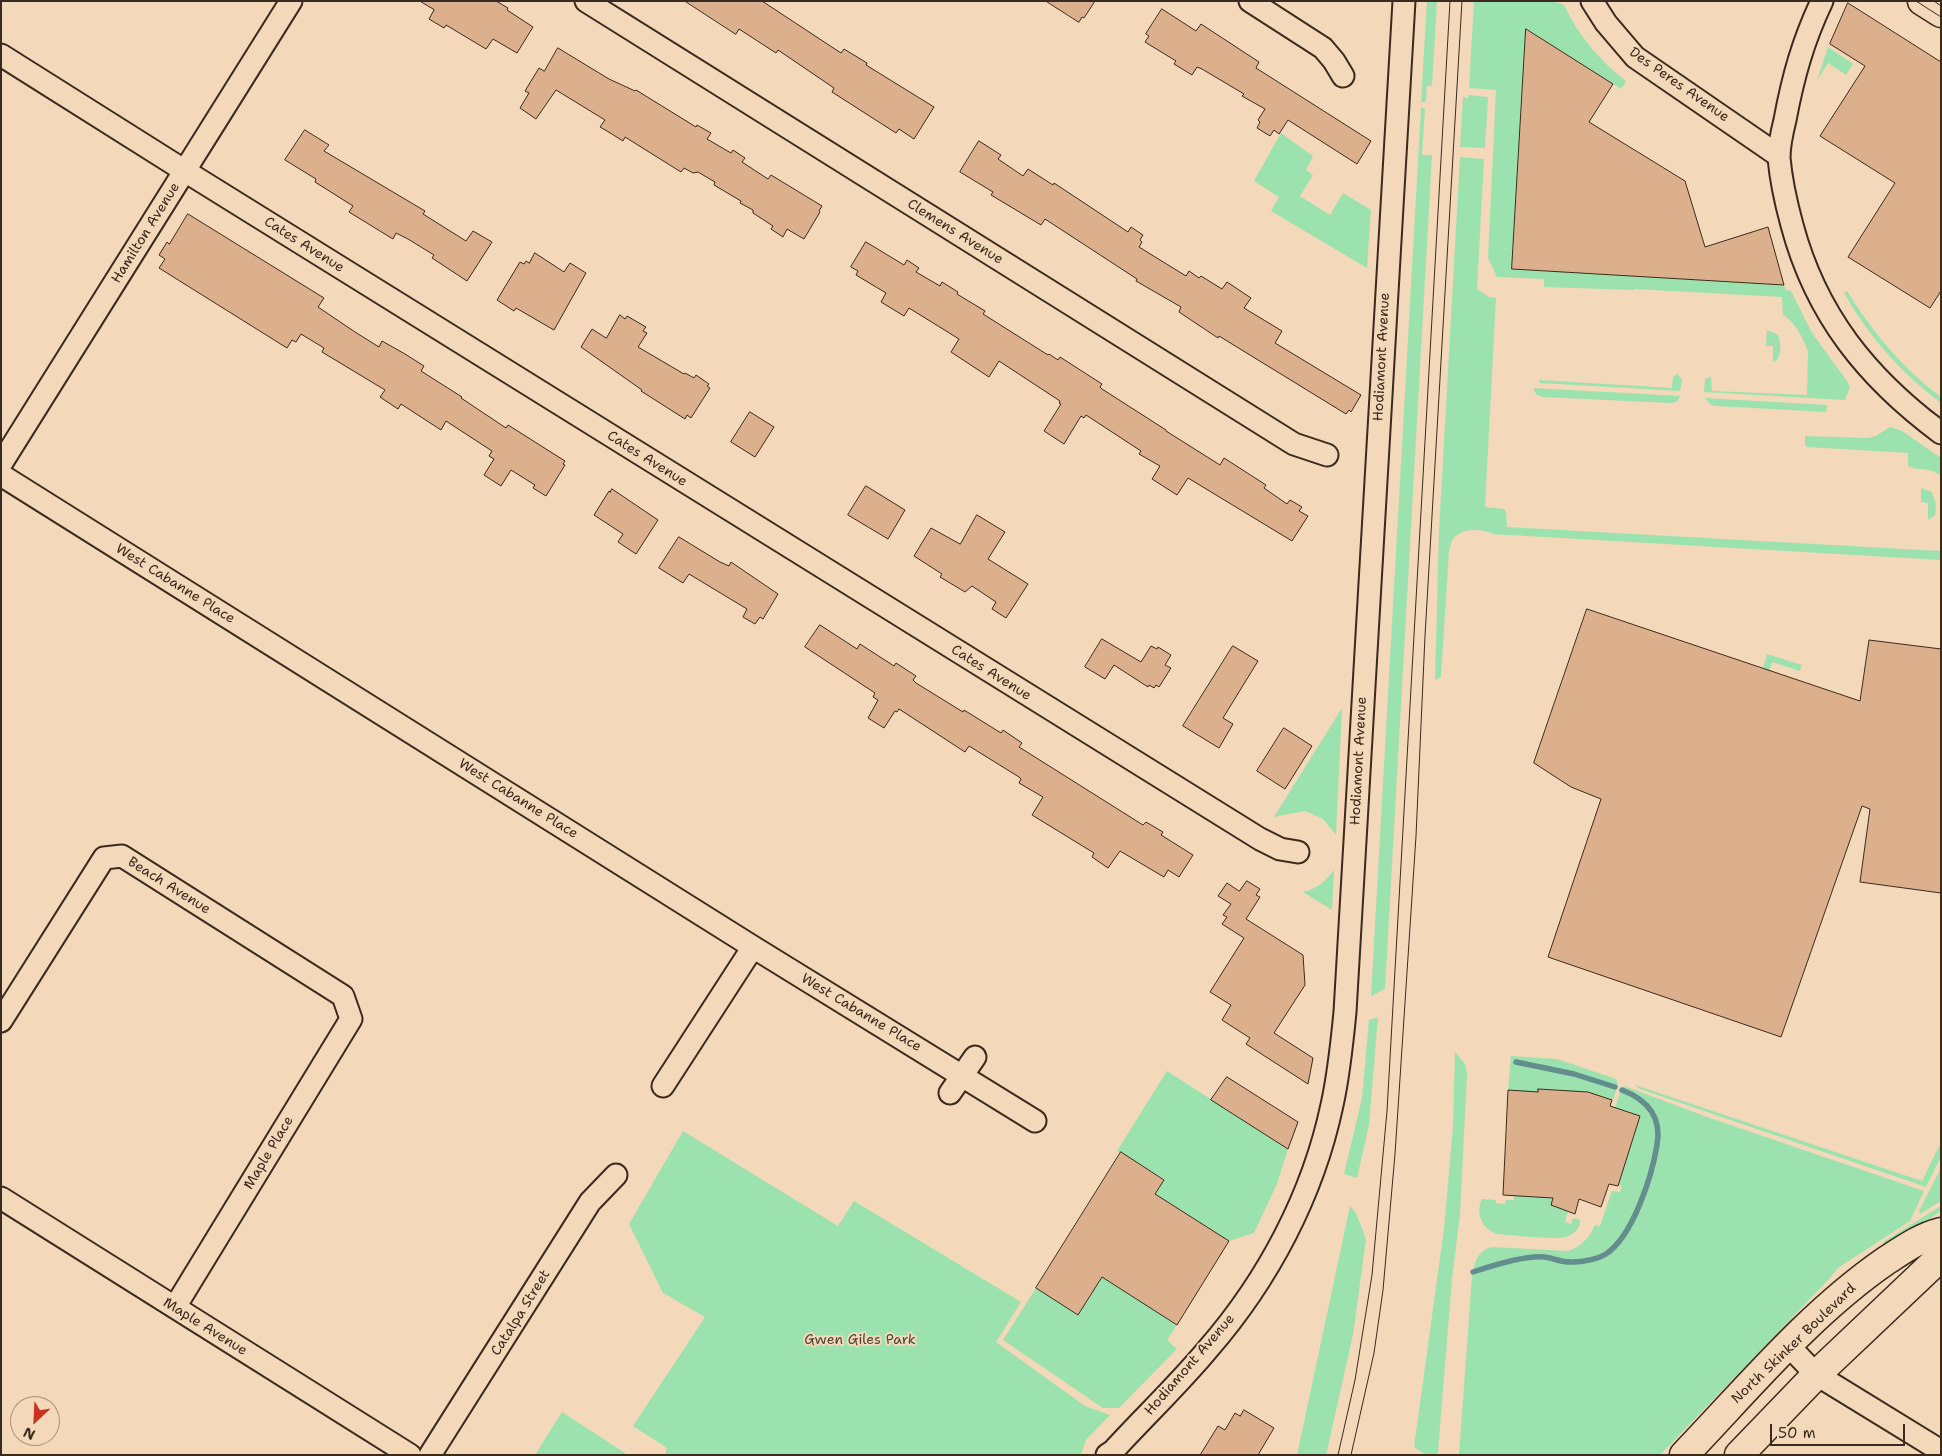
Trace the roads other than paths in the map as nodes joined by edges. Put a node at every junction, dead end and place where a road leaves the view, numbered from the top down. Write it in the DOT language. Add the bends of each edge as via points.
graph roads {
  1 [pos="291,1"];
  2 [pos="586,1"];
  3 [pos="1250,1"];
  4 [pos="1404,1"];
  5 [pos="1592,1"];
  6 [pos="1822,1"];
  7 [pos="1922,1"];
  8 [pos="1941,13"];
  9 [pos="1,55"];
  10 [pos="1343,76"];
  11 [pos="1779,156"];
  12 [pos="185,171"];
  13 [pos="1941,434"];
  14 [pos="1327,455"];
  15 [pos="1,464"];
  16 [pos="1,475"];
  17 [pos="1298,852"];
  18 [pos="753,947"];
  19 [pos="343,996"];
  20 [pos="1,1022"];
  21 [pos="975,1057"];
  22 [pos="962,1074"];
  23 [pos="664,1086"];
  24 [pos="950,1093"];
  25 [pos="1035,1121"];
  26 [pos="616,1176"];
  27 [pos="1,1198"];
  28 [pos="1941,1232"];
  29 [pos="1941,1254"];
  30 [pos="175,1308"];
  31 [pos="1789,1346"];
  32 [pos="1817,1374"];
  33 [pos="1941,1451"];
  34 [pos="1110,1454"];
  35 [pos="410,1455"];
  36 [pos="430,1455"];
  37 [pos="1684,1455"];
  38 [pos="1739,1455"];
  1 -- 12 [label="street, Hamilton Avenue"];
  2 -- 14 [label="street, Clemens Avenue" via="1294,444"];
  3 -- 10 [label="street" via="1323,48"];
  4 -- 34 [label="street, Hodiamont Avenue" via="1345,1007 1332,1106 1312,1174 1278,1250 1259,1282 1209,1348"];
  5 -- 11 [label="street, Des Peres Avenue" via="1611,30 1635,57"];
  6 -- 11 [label="street" via="1799,54"];
  7 -- 8 [label="main road"];
  9 -- 12 [label="street, Cates Avenue"];
  11 -- 13 [label="street" via="1797,244 1827,312 1872,374"];
  12 -- 15 [label="street, Hamilton Avenue"];
  12 -- 17 [label="street, Cates Avenue" via="1260,840 1280,849"];
  16 -- 18 [label="street, West Cabanne Place"];
  18 -- 22 [label="street, West Cabanne Place"];
  18 -- 23 [label="street"];
  19 -- 20 [label="street, Beach Avenue" via="122,856 104,858"];
  19 -- 30 [label="street, Maple Place" via="351,1019"];
  21 -- 22 [label="street"];
  22 -- 24 [label="street"];
  22 -- 25 [label="street, West Cabanne Place"];
  26 -- 36 [label="street, Catalpa Street" via="590,1202"];
  27 -- 30 [label="street, Maple Avenue"];
  28 -- 31 [label="main road, North Skinker Boulevard" via="1914,1243 1865,1276"];
  29 -- 32 [label="main road"];
  30 -- 35 [label="street, Maple Avenue"];
  31 -- 32 [label="street"];
  31 -- 37 [label="main road, North Skinker Boulevard"];
  32 -- 33 [label="street"];
  32 -- 38 [label="main road"];
}
